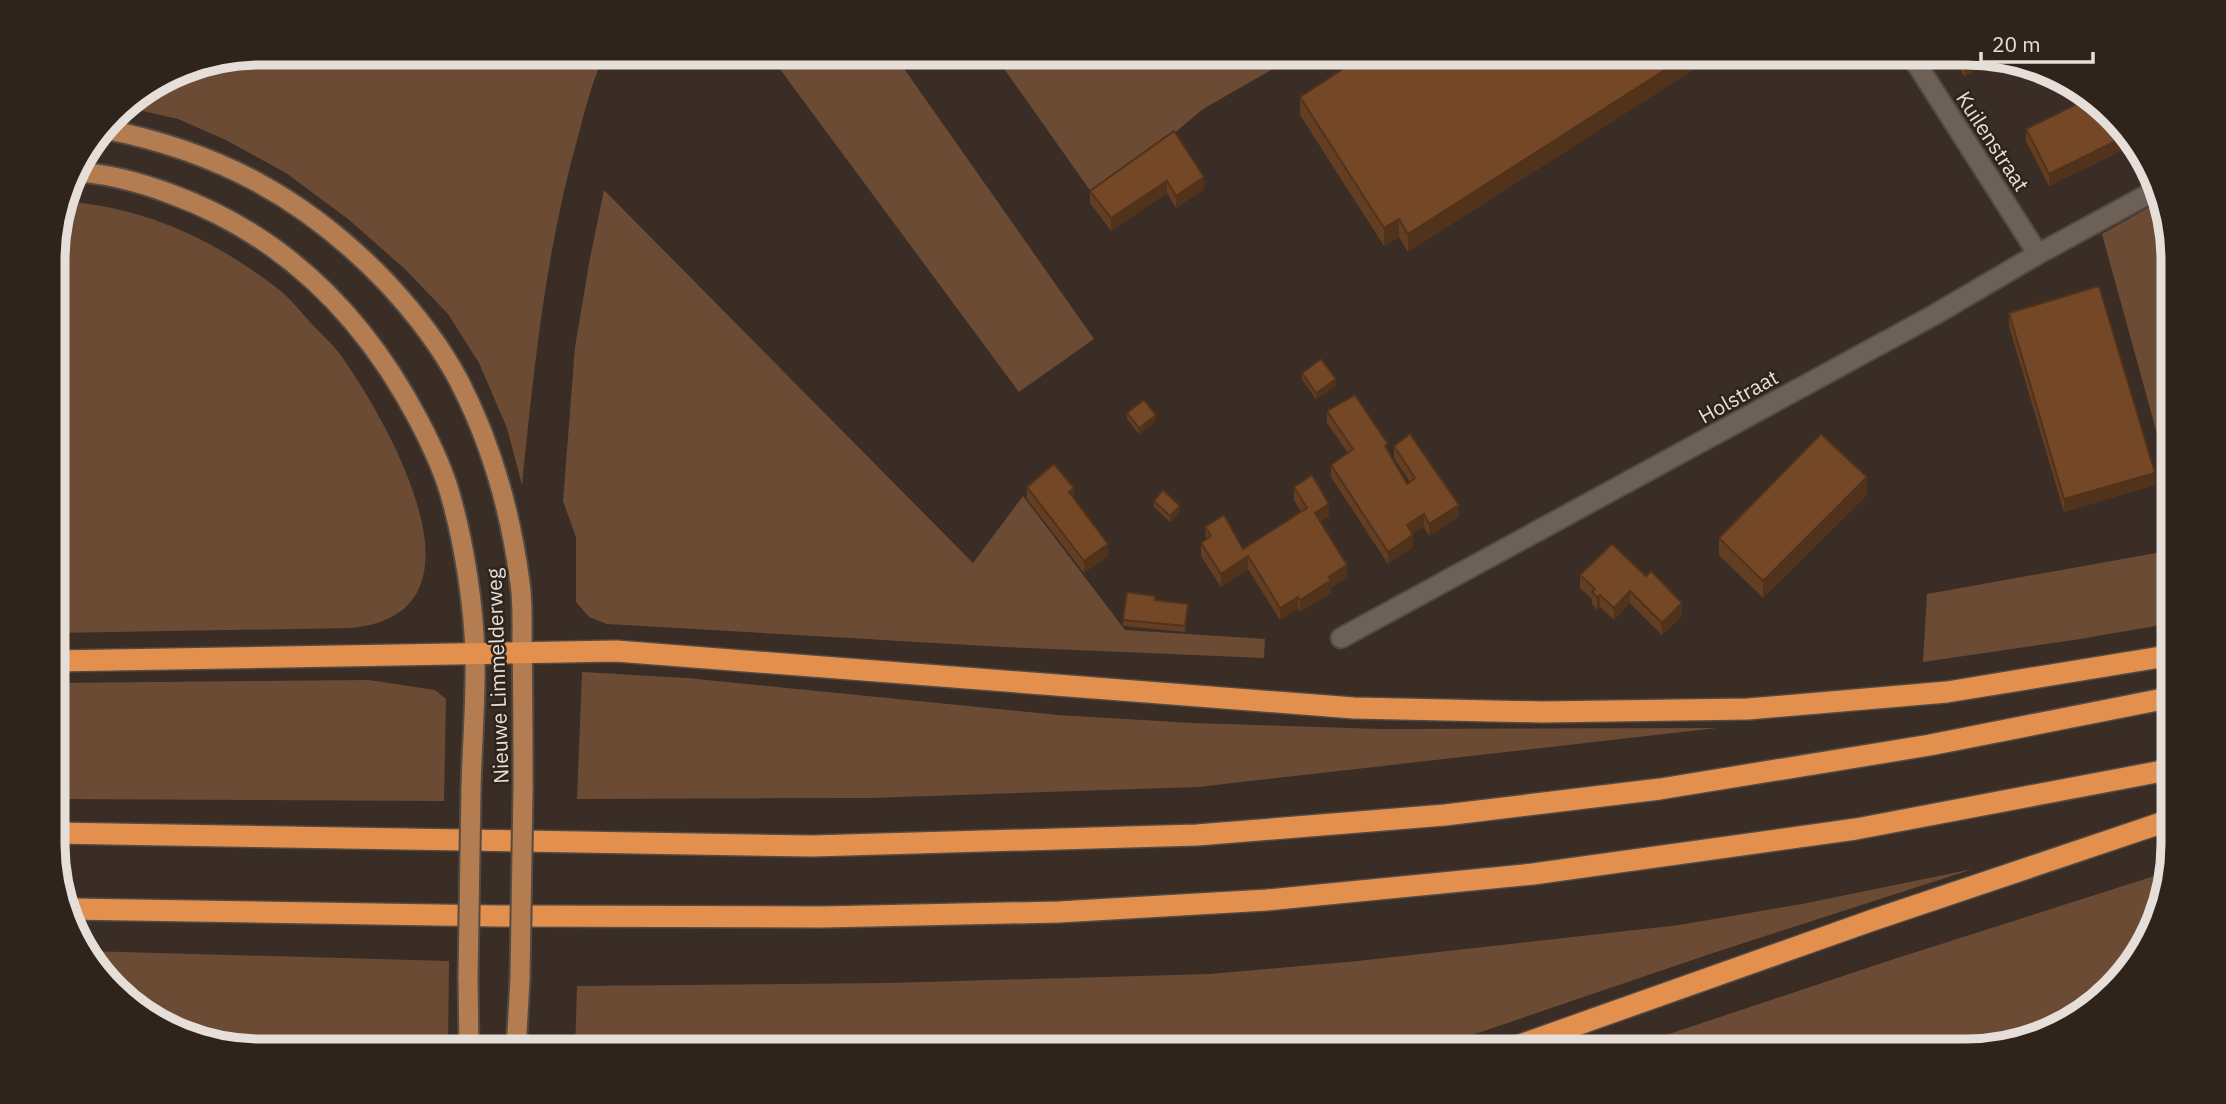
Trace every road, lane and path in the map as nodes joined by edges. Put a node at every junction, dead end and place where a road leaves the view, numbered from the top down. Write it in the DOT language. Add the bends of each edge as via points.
graph roads {
  1 [pos="1917,65"];
  2 [pos="114,131"];
  3 [pos="85,174"];
  4 [pos="2149,193"];
  5 [pos="2038,254"];
  6 [pos="1341,638"];
  7 [pos="522,654"];
  8 [pos="475,655"];
  9 [pos="2161,657"];
  10 [pos="65,661"];
  11 [pos="2161,699"];
  12 [pos="2161,771"];
  13 [pos="2161,823"];
  14 [pos="65,833"];
  15 [pos="76,909"];
  16 [pos="469,1039"];
  17 [pos="517,1039"];
  18 [pos="1537,1039"];
  1 -- 5 [label="street, Kuilenstraat"];
  2 -- 7 [label="main road, Nieuwe Limmelderweg" via="189,150 285,197 363,258 435,341 488,448 509,520 521,586"];
  3 -- 8 [label="main road, Nieuwe Limmelderweg" via="124,179 215,213 268,243 334,299 391,371 450,492 467,577"];
  4 -- 5 [label="street, Holstraat"];
  5 -- 6 [label="street, Holstraat"];
  7 -- 8 [label="highway"];
  7 -- 9 [label="highway" via="616,652 1354,708 1542,712 1748,709 1947,692"];
  7 -- 17 [label="main road, Nieuwe Limmelderweg, bridge"];
  8 -- 10 [label="highway"];
  8 -- 16 [label="main road, Nieuwe Limmelderweg, bridge"];
  11 -- 14 [label="highway" via="1930,745 1660,789 1431,817 1197,835 811,846"];
  12 -- 15 [label="highway" via="1856,830 1533,874 1267,900 1059,912 823,917"];
  13 -- 18 [label="highway"];
}
